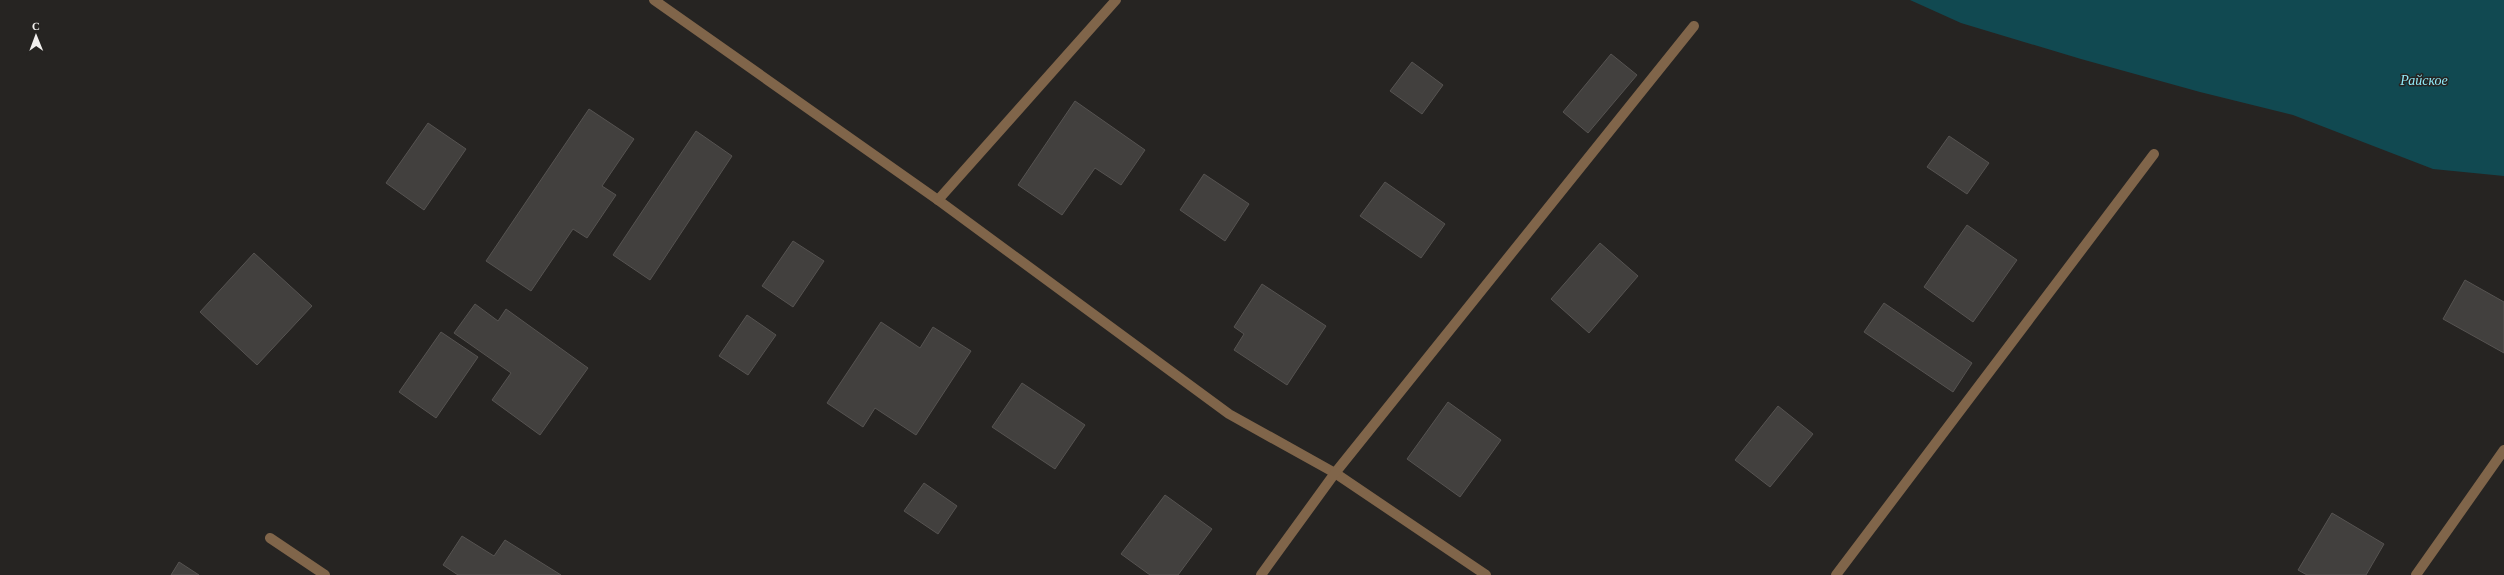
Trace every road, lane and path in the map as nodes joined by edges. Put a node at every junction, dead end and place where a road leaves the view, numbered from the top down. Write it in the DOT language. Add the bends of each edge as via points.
graph roads {
  1 [pos="654,0"];
  2 [pos="1116,0"];
  3 [pos="1694,26"];
  4 [pos="2154,154"];
  5 [pos="938,200"];
  6 [pos="2504,450"];
  7 [pos="1336,473"];
  8 [pos="270,538"];
  9 [pos="325,575"];
  10 [pos="1261,575"];
  11 [pos="1486,575"];
  12 [pos="1836,575"];
  13 [pos="2416,575"];
  1 -- 5 [label="street"];
  2 -- 5 [label="street"];
  3 -- 7 [label="street"];
  4 -- 12 [label="street"];
  5 -- 7 [label="street" via="1229,414"];
  6 -- 13 [label="street"];
  7 -- 10 [label="street"];
  7 -- 11 [label="street"];
  8 -- 9 [label="street"];
}
